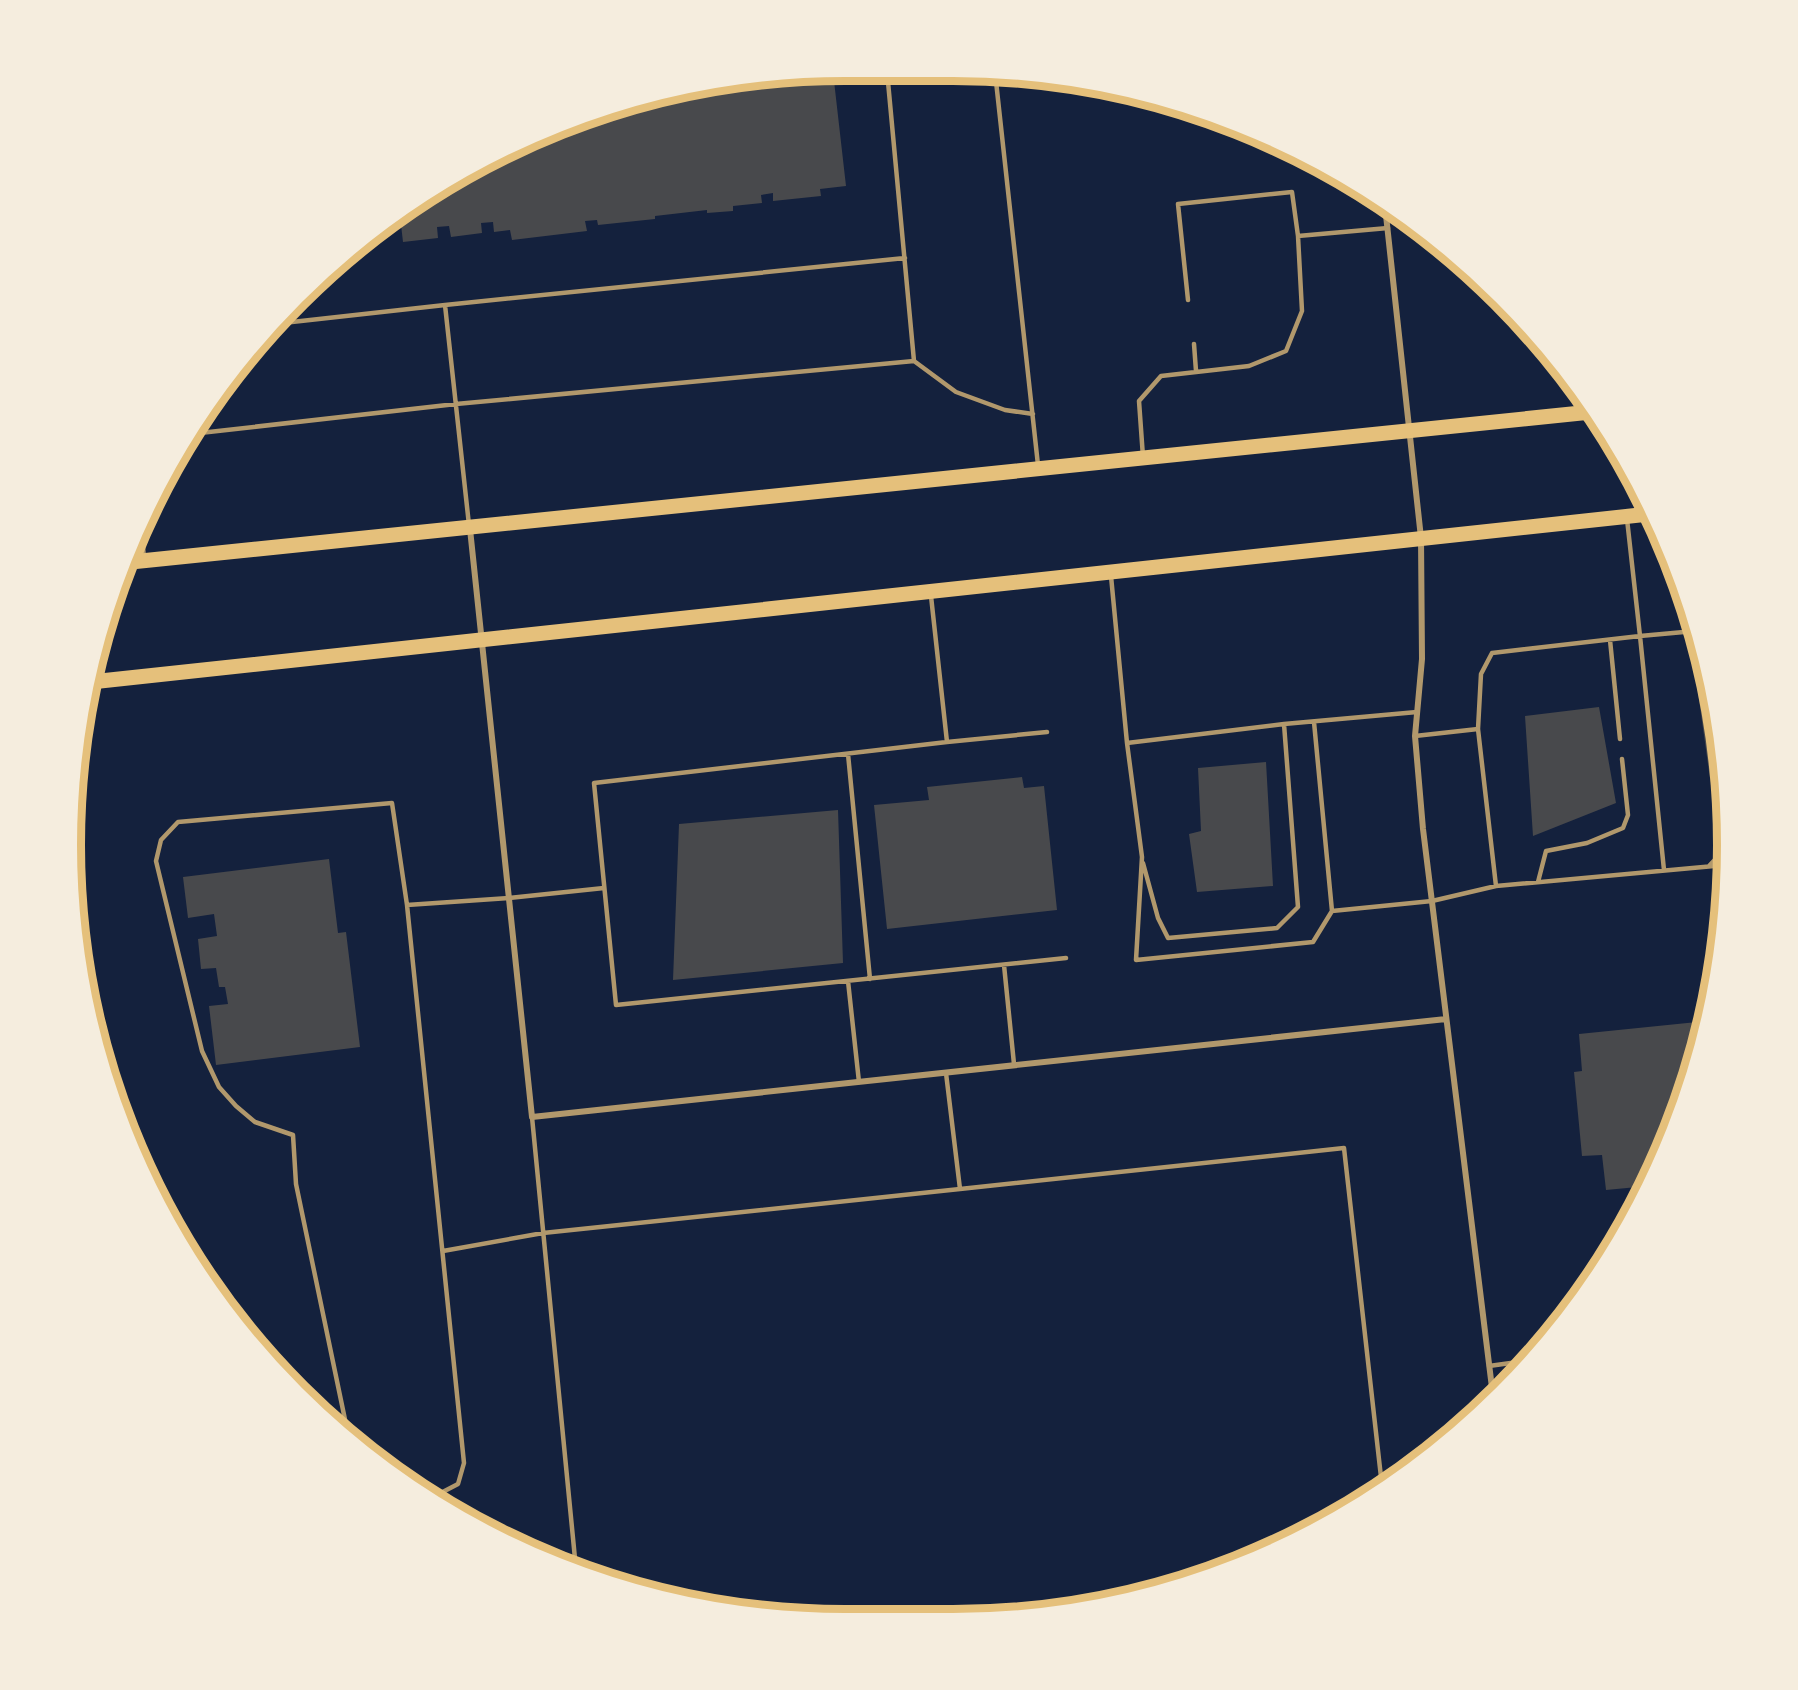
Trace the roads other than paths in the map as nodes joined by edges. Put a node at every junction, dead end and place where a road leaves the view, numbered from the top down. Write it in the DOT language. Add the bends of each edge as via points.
graph roads {
  1 [pos="888,81"];
  2 [pos="996,83"];
  3 [pos="1386,217"];
  4 [pos="1388,228"];
  5 [pos="1298,236"];
  6 [pos="905,258"];
  7 [pos="1188,300"];
  8 [pos="445,305"];
  9 [pos="289,322"];
  10 [pos="1194,344"];
  11 [pos="915,361"];
  12 [pos="1196,371"];
  13 [pos="456,404"];
  14 [pos="1582,413"];
  15 [pos="1032,414"];
  16 [pos="1411,430"];
  17 [pos="202,433"];
  18 [pos="1143,458"];
  19 [pos="1039,468"];
  20 [pos="1642,515"];
  21 [pos="1627,517"];
  22 [pos="470,528"];
  23 [pos="1421,538"];
  24 [pos="138,562"];
  25 [pos="1110,574"];
  26 [pos="931,592"];
  27 [pos="1686,632"];
  28 [pos="1640,636"];
  29 [pos="482,639"];
  30 [pos="1610,640"];
  31 [pos="99,681"];
  32 [pos="1417,712"];
  33 [pos="1314,722"];
  34 [pos="1284,724"];
  35 [pos="1478,729"];
  36 [pos="1047,732"];
  37 [pos="1415,736"];
  38 [pos="1620,739"];
  39 [pos="947,742"];
  40 [pos="1127,743"];
  41 [pos="848,754"];
  42 [pos="1622,759"];
  43 [pos="1142,857"];
  44 [pos="1716,858"];
  45 [pos="1709,866"];
  46 [pos="1716,866"];
  47 [pos="1664,870"];
  48 [pos="1538,882"];
  49 [pos="1496,886"];
  50 [pos="604,888"];
  51 [pos="509,898"];
  52 [pos="1432,901"];
  53 [pos="407,905"];
  54 [pos="1332,911"];
  55 [pos="1066,958"];
  56 [pos="1004,965"];
  57 [pos="870,979"];
  58 [pos="848,981"];
  59 [pos="1446,1019"];
  60 [pos="1014,1064"];
  61 [pos="946,1073"];
  62 [pos="859,1082"];
  63 [pos="532,1117"];
  64 [pos="960,1190"];
  65 [pos="543,1233"];
  66 [pos="443,1251"];
  67 [pos="1514,1362"];
  68 [pos="1489,1366"];
  69 [pos="1492,1386"];
  70 [pos="346,1423"];
  71 [pos="1381,1477"];
  72 [pos="441,1493"];
  73 [pos="575,1559"];
  1 -- 6 [label="lane"];
  2 -- 15 [label="lane"];
  3 -- 4 [label="street"];
  4 -- 5 [label="lane"];
  4 -- 16 [label="street"];
  5 -- 7 [label="lane" via="1292,192 1178,204"];
  5 -- 12 [label="lane" via="1302,310 1286,351 1249,366"];
  6 -- 8 [label="lane"];
  6 -- 11 [label="lane"];
  8 -- 9 [label="lane"];
  8 -- 13 [label="lane"];
  10 -- 12 [label="lane"];
  11 -- 13 [label="lane"];
  11 -- 15 [label="lane" via="956,392 1005,410"];
  12 -- 18 [label="lane" via="1161,376 1140,401"];
  13 -- 17 [label="lane"];
  13 -- 22 [label="lane"];
  14 -- 16 [label="main road"];
  15 -- 19 [label="lane"];
  16 -- 18 [label="main road"];
  16 -- 23 [label="street"];
  18 -- 19 [label="main road"];
  19 -- 22 [label="main road"];
  20 -- 21 [label="main road"];
  21 -- 23 [label="main road"];
  21 -- 28 [label="lane"];
  22 -- 24 [label="main road"];
  22 -- 29 [label="street"];
  23 -- 25 [label="main road"];
  23 -- 32 [label="street" via="1422,659"];
  25 -- 26 [label="main road"];
  25 -- 40 [label="lane"];
  26 -- 29 [label="main road"];
  26 -- 39 [label="lane"];
  27 -- 28 [label="lane"];
  28 -- 30 [label="lane"];
  28 -- 47 [label="lane"];
  29 -- 31 [label="main road"];
  29 -- 51 [label="street"];
  30 -- 35 [label="lane" via="1492,653 1481,674"];
  30 -- 38 [label="lane"];
  32 -- 33 [label="lane"];
  32 -- 37 [label="street"];
  33 -- 34 [label="lane"];
  33 -- 54 [label="lane"];
  34 -- 40 [label="lane"];
  34 -- 43 [label="lane" via="1298,907 1277,928 1168,938 1158,918"];
  35 -- 37 [label="lane"];
  35 -- 49 [label="lane"];
  36 -- 39 [label="lane"];
  37 -- 52 [label="street"];
  39 -- 41 [label="lane"];
  40 -- 43 [label="lane"];
  41 -- 50 [label="lane" via="594,783"];
  41 -- 57 [label="lane"];
  42 -- 48 [label="lane" via="1628,815 1623,828 1587,843 1546,852"];
  43 -- 54 [label="lane" via="1136,960 1314,942"];
  44 -- 45 [label="lane"];
  45 -- 46 [label="lane"];
  45 -- 47 [label="lane"];
  47 -- 48 [label="lane"];
  48 -- 49 [label="lane"];
  49 -- 52 [label="lane"];
  50 -- 51 [label="lane"];
  50 -- 58 [label="lane" via="616,1005"];
  51 -- 53 [label="lane"];
  51 -- 63 [label="street"];
  52 -- 54 [label="lane"];
  52 -- 59 [label="street"];
  53 -- 66 [label="lane"];
  53 -- 70 [label="lane" via="392,803 178,822 161,840 156,861 202,1051 219,1087 255,1122 293,1135 296,1184"];
  55 -- 56 [label="lane"];
  56 -- 57 [label="lane"];
  56 -- 60 [label="lane"];
  57 -- 58 [label="lane"];
  58 -- 62 [label="lane"];
  59 -- 60 [label="street"];
  59 -- 68 [label="street"];
  60 -- 61 [label="street"];
  61 -- 62 [label="street"];
  61 -- 64 [label="lane"];
  62 -- 63 [label="street"];
  63 -- 65 [label="lane"];
  64 -- 65 [label="lane"];
  64 -- 71 [label="lane" via="1344,1148"];
  65 -- 66 [label="lane"];
  65 -- 73 [label="lane"];
  66 -- 72 [label="lane" via="464,1463 458,1484"];
  67 -- 68 [label="lane"];
  68 -- 69 [label="street"];
}
